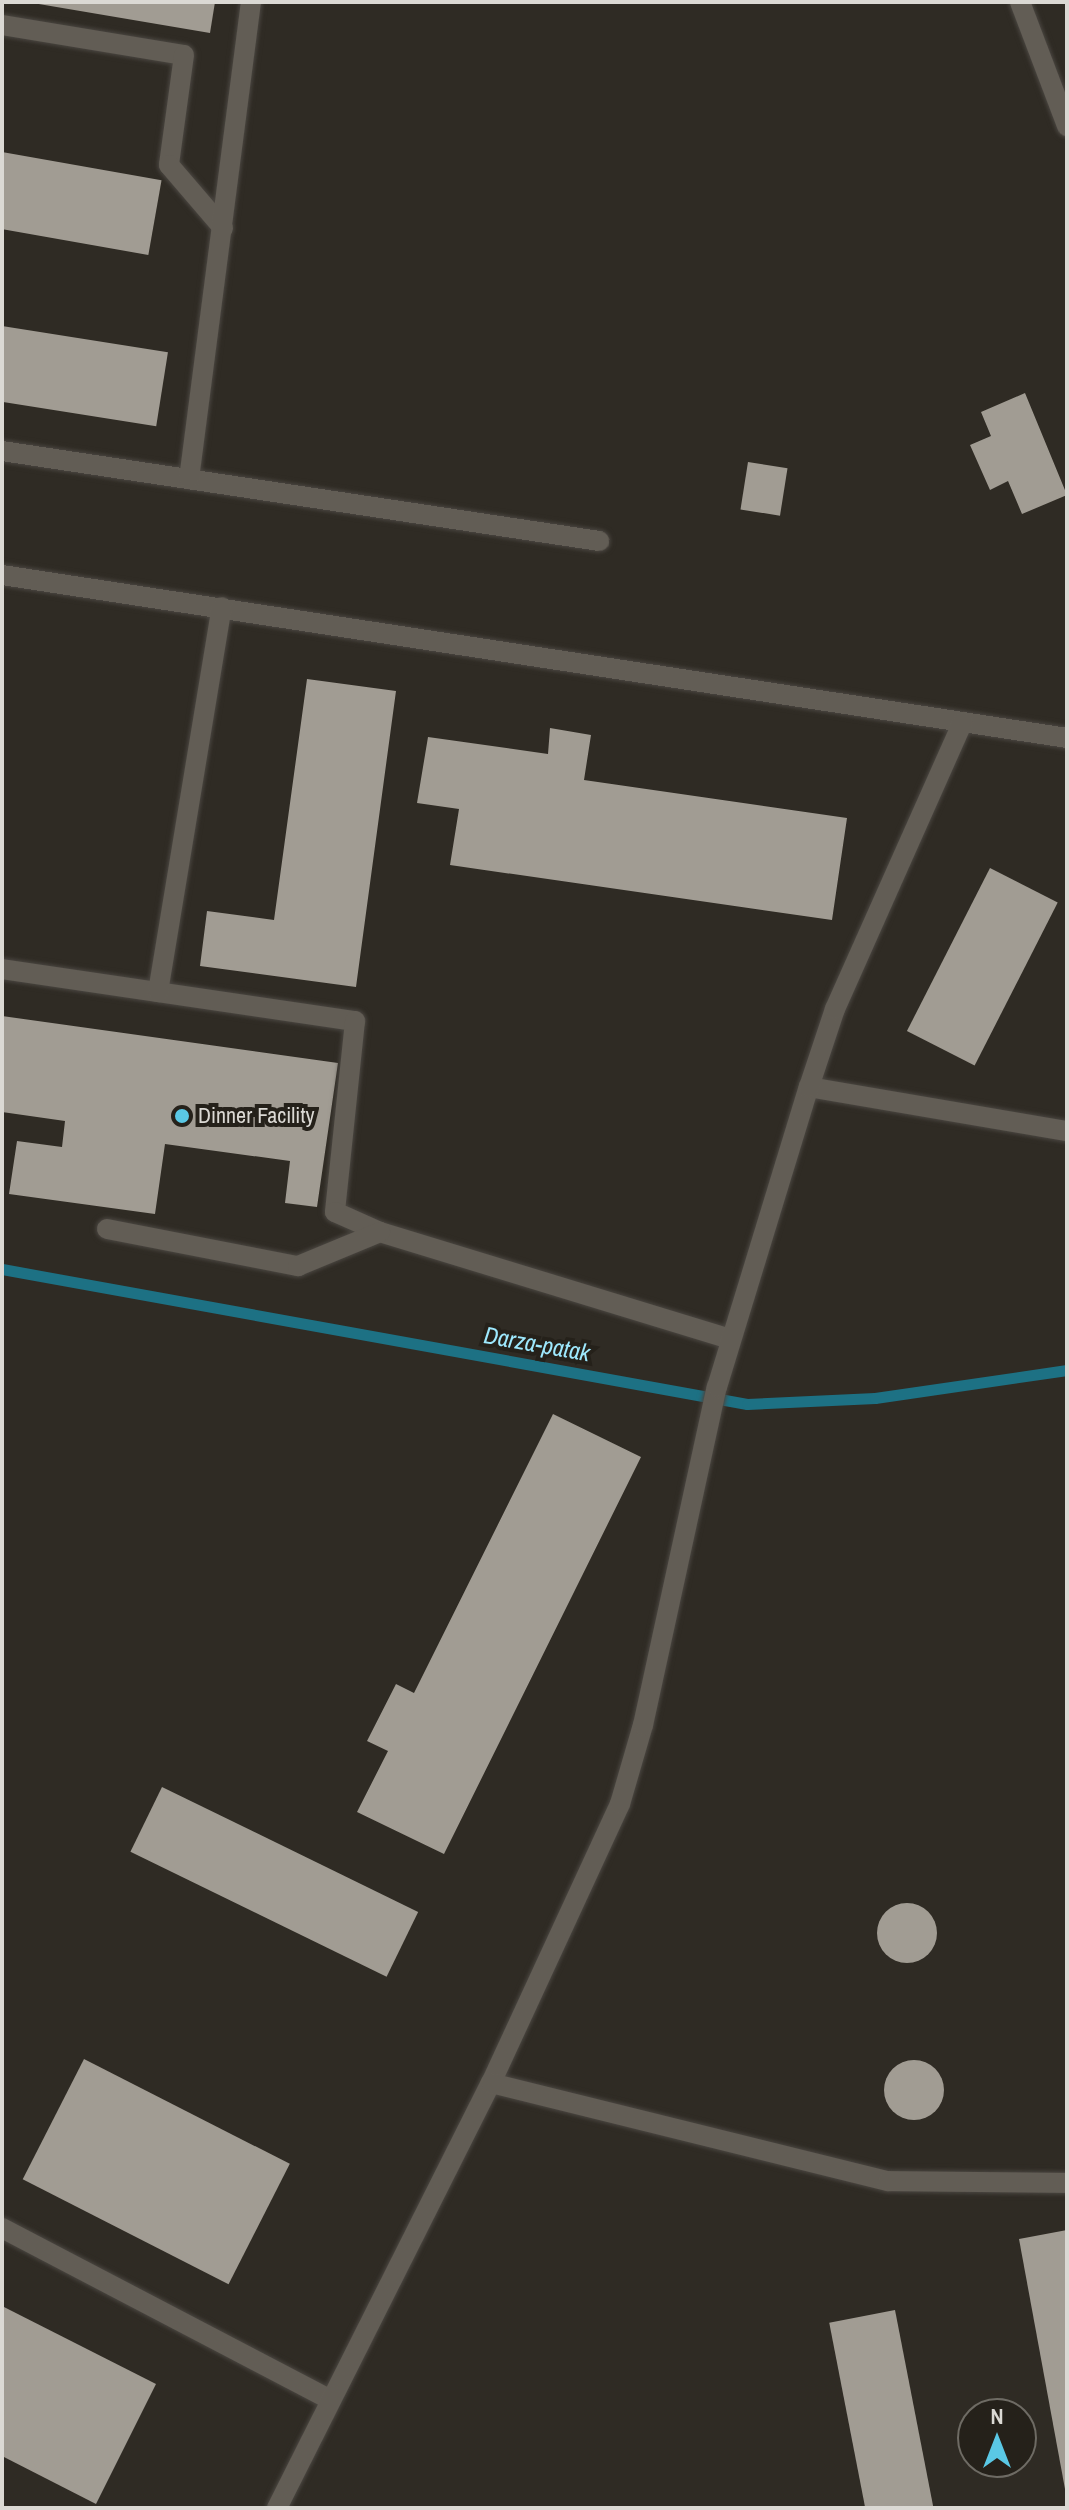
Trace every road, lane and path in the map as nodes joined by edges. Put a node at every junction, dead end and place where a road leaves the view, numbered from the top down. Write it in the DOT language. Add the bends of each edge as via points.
graph roads {
  1 [pos="251,2"];
  2 [pos="1020,2"];
  3 [pos="2,25"];
  4 [pos="1067,126"];
  5 [pos="223,228"];
  6 [pos="2,451"];
  7 [pos="189,479"];
  8 [pos="599,541"];
  9 [pos="2,575"];
  10 [pos="222,607"];
  11 [pos="963,722"];
  12 [pos="1067,738"];
  13 [pos="2,969"];
  14 [pos="158,992"];
  15 [pos="809,1087"];
  16 [pos="1067,1131"];
  17 [pos="107,1229"];
  18 [pos="380,1232"];
  19 [pos="730,1339"];
  20 [pos="491,2083"];
  21 [pos="1067,2183"];
  22 [pos="2,2228"];
  23 [pos="331,2400"];
  24 [pos="277,2508"];
  1 -- 5 [label="lane"];
  2 -- 4 [label="lane"];
  3 -- 5 [label="lane" via="184,55 169,165"];
  5 -- 7 [label="lane"];
  6 -- 7 [label="lane"];
  7 -- 8 [label="lane"];
  9 -- 10 [label="lane"];
  10 -- 11 [label="lane"];
  10 -- 14 [label="lane"];
  11 -- 12 [label="lane"];
  11 -- 15 [label="lane" via="835,1009"];
  13 -- 14 [label="lane"];
  14 -- 18 [label="lane" via="355,1021 335,1212"];
  15 -- 16 [label="lane"];
  15 -- 19 [label="lane"];
  17 -- 18 [label="lane" via="298,1266"];
  18 -- 19 [label="lane"];
  19 -- 20 [label="lane" via="643,1725 620,1804"];
  20 -- 21 [label="lane" via="888,2181"];
  20 -- 23 [label="lane"];
  22 -- 23 [label="lane"];
  23 -- 24 [label="lane"];
}
